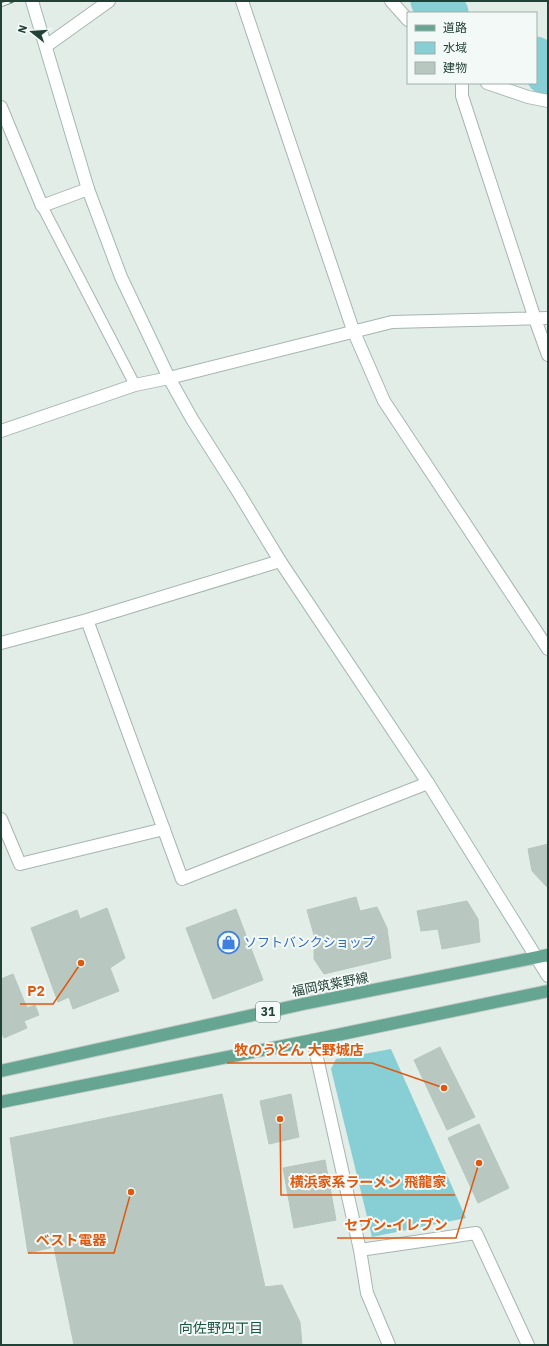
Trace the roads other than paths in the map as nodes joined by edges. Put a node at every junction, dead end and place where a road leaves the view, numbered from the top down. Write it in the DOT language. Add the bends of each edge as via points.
graph roads {
  1 [pos="32,1"];
  2 [pos="109,1"];
  3 [pos="242,1"];
  4 [pos="391,1"];
  5 [pos="407,19"];
  6 [pos="46,46"];
  7 [pos="462,84"];
  8 [pos="490,84"];
  9 [pos="548,101"];
  10 [pos="1,106"];
  11 [pos="88,189"];
  12 [pos="42,206"];
  13 [pos="548,318"];
  14 [pos="535,319"];
  15 [pos="353,330"];
  16 [pos="548,356"];
  17 [pos="169,378"];
  18 [pos="135,385"];
  19 [pos="1,431"];
  20 [pos="280,561"];
  21 [pos="87,620"];
  22 [pos="1,643"];
  23 [pos="548,649"];
  24 [pos="428,783"];
  25 [pos="1,819"];
  26 [pos="164,829"];
  27 [pos="542,956"];
  28 [pos="548,976"];
  29 [pos="548,990"];
  30 [pos="313,1040"];
  31 [pos="1,1071"];
  32 [pos="1,1102"];
  33 [pos="360,1250"];
  34 [pos="389,1345"];
  35 [pos="528,1345"];
  1 -- 6 [label="street"];
  2 -- 6 [label="street"];
  3 -- 15 [label="street"];
  4 -- 5 [label="street"];
  6 -- 11 [label="street"];
  7 -- 14 [label="street" via="462,96"];
  8 -- 9 [label="street"];
  10 -- 12 [label="street"];
  11 -- 12 [label="street"];
  11 -- 17 [label="street" via="121,277"];
  12 -- 18 [label="lane"];
  13 -- 14 [label="street"];
  14 -- 15 [label="street" via="392,322"];
  14 -- 16 [label="street"];
  15 -- 17 [label="street"];
  15 -- 23 [label="street" via="384,401"];
  17 -- 18 [label="street"];
  17 -- 20 [label="street"];
  18 -- 19 [label="street"];
  20 -- 21 [label="street"];
  20 -- 24 [label="street"];
  21 -- 22 [label="street"];
  21 -- 26 [label="street"];
  24 -- 26 [label="street" via="182,879"];
  24 -- 27 [label="street"];
  25 -- 26 [label="street" via="20,864"];
  27 -- 28 [label="street"];
  27 -- 31 [label="main road, 福岡筑紫野線 / 31" via="303,1004"];
  29 -- 30 [label="main road"];
  30 -- 32 [label="main road"];
  30 -- 33 [label="street"];
  33 -- 34 [label="street" via="367,1292"];
  33 -- 35 [label="street" via="476,1233"];
}
